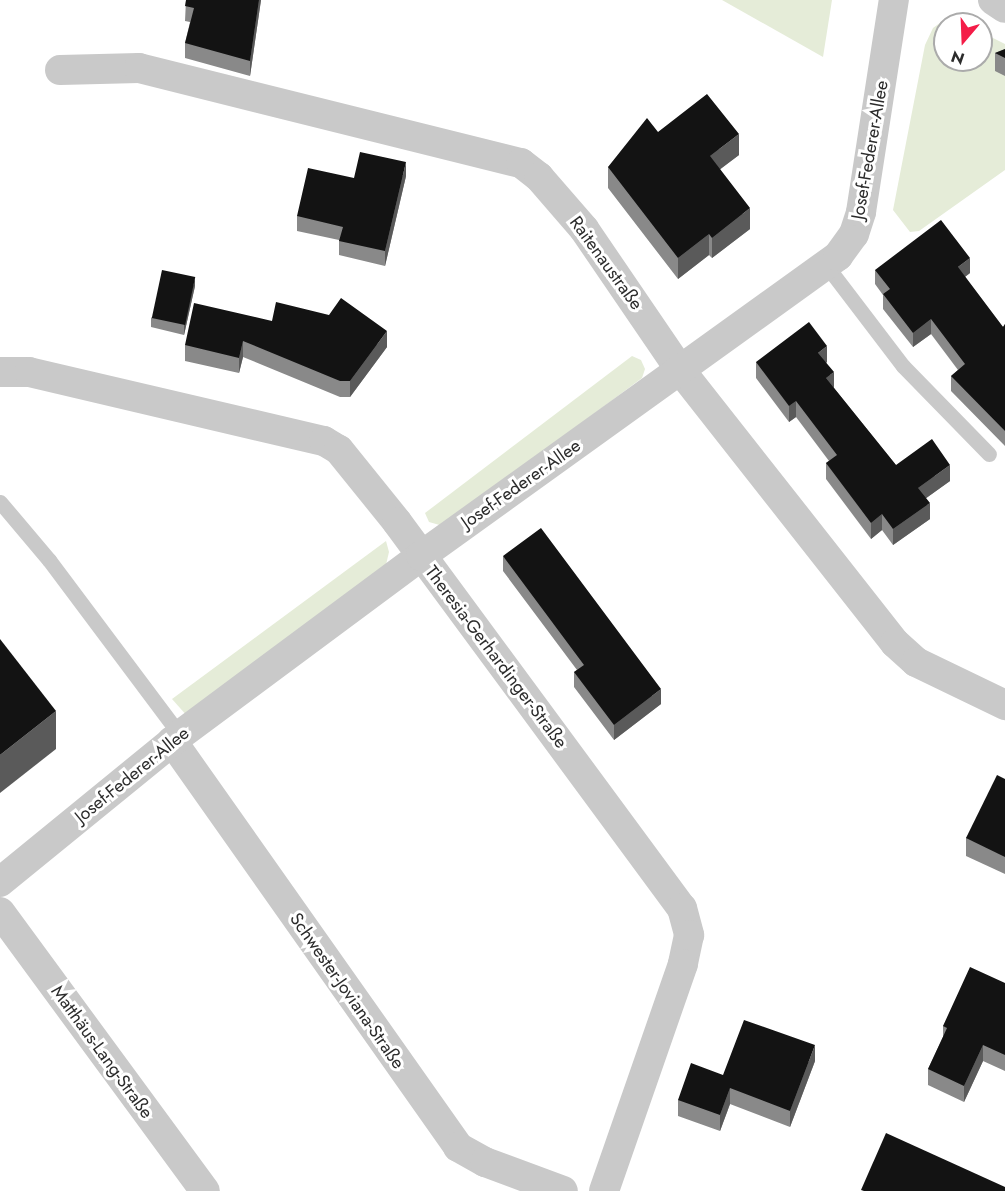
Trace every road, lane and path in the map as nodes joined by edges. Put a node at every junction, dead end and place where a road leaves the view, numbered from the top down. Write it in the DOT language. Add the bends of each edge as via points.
graph roads {
  1 [pos="894,0"];
  2 [pos="993,0"];
  3 [pos="1005,8"];
  4 [pos="60,70"];
  5 [pos="826,265"];
  6 [pos="681,371"];
  7 [pos="0,372"];
  8 [pos="988,454"];
  9 [pos="0,502"];
  10 [pos="421,556"];
  11 [pos="1005,705"];
  12 [pos="176,738"];
  13 [pos="0,882"];
  14 [pos="0,912"];
  15 [pos="205,1191"];
  16 [pos="562,1191"];
  17 [pos="604,1191"];
  1 -- 5 [label="street, Josef-Federer-Allee" via="861,212 854,234"];
  2 -- 3 [label="street"];
  4 -- 6 [label="street, Raitenaustraße" via="138,68 521,163 539,177 584,230"];
  5 -- 6 [label="street, Josef-Federer-Allee"];
  5 -- 8 [label="lane" via="903,366"];
  6 -- 10 [label="street, Josef-Federer-Allee"];
  6 -- 11 [label="street, Raitenaustraße" via="895,643 916,662"];
  7 -- 10 [label="street, Theresia-Gerhardinger-Straße" via="29,372 324,441 339,450"];
  9 -- 12 [label="lane" via="49,560"];
  10 -- 12 [label="street, Josef-Federer-Allee"];
  10 -- 17 [label="street, Theresia-Gerhardinger-Straße" via="682,908 689,935 683,964"];
  12 -- 13 [label="street, Josef-Federer-Allee"];
  12 -- 16 [label="street, Schwester-Joviana-Straße" via="458,1147 485,1162"];
  14 -- 15 [label="street, Matthäus-Lang-Straße"];
}
